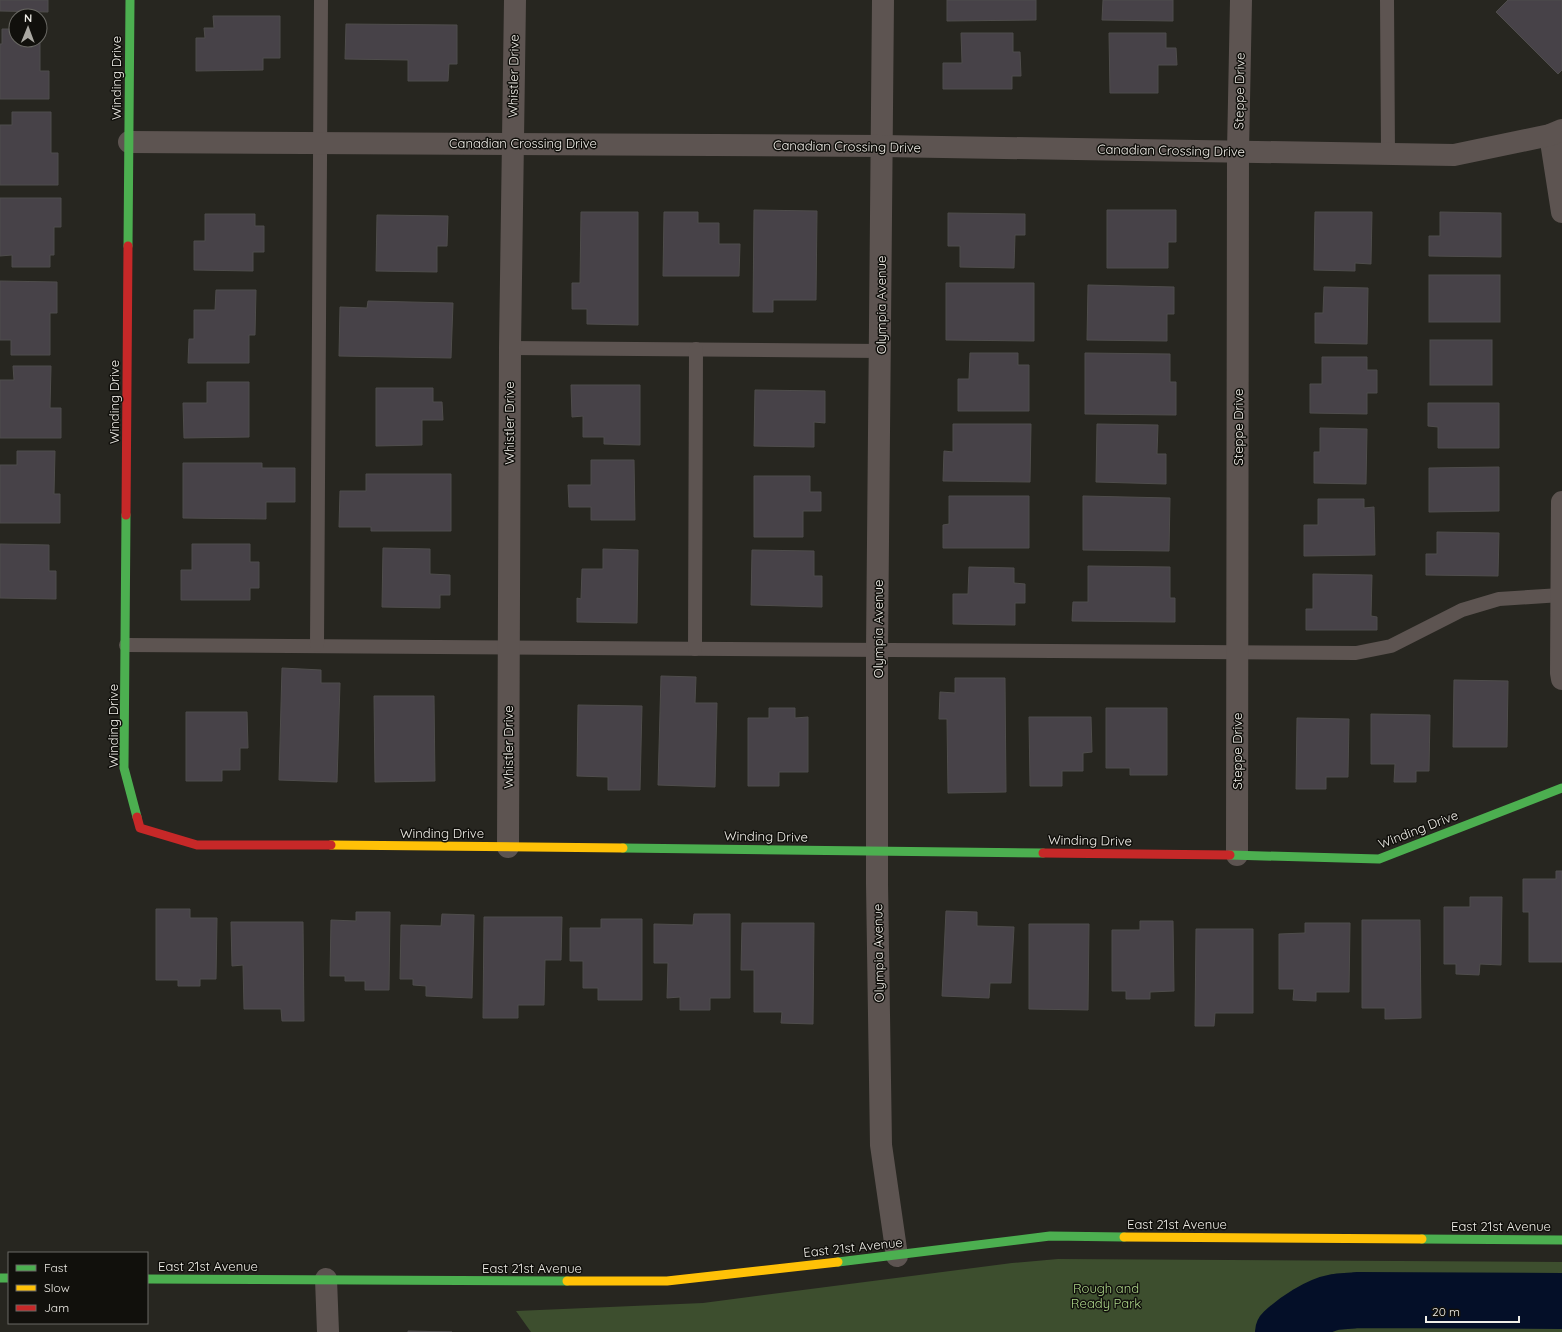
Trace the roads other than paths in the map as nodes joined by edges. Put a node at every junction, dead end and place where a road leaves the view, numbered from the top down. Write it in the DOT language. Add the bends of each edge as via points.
graph roads {
  1 [pos="130,0"];
  2 [pos="321,0"];
  3 [pos="515,0"];
  4 [pos="883,0"];
  5 [pos="1241,0"];
  6 [pos="1387,0"];
  7 [pos="1556,132"];
  8 [pos="129,142"];
  9 [pos="319,142"];
  10 [pos="512,143"];
  11 [pos="882,146"];
  12 [pos="1238,151"];
  13 [pos="1388,153"];
  14 [pos="1562,212"];
  15 [pos="510,348"];
  16 [pos="696,349"];
  17 [pos="881,351"];
  18 [pos="1562,502"];
  19 [pos="1562,595"];
  20 [pos="126,645"];
  21 [pos="317,645"];
  22 [pos="508,647"];
  23 [pos="695,649"];
  24 [pos="878,650"];
  25 [pos="1238,653"];
  26 [pos="1562,679"];
  27 [pos="1562,788"];
  28 [pos="508,847"];
  29 [pos="877,851"];
  30 [pos="1237,855"];
  31 [pos="1562,1240"];
  32 [pos="897,1256"];
  33 [pos="148,1279"];
  34 [pos="326,1279"];
  35 [pos="328,1332"];
  1 -- 8 [label="street, Winding Drive"];
  2 -- 9 [label="lane"];
  3 -- 10 [label="street, Whistler Drive"];
  4 -- 11 [label="street, Olympia Avenue"];
  5 -- 12 [label="street, Steppe Drive"];
  6 -- 13 [label="lane"];
  7 -- 13 [label="street, Canadian Crossing Drive" via="1454,154"];
  7 -- 14 [label="street"];
  8 -- 9 [label="street, Canadian Crossing Drive"];
  8 -- 20 [label="street, Winding Drive"];
  9 -- 10 [label="street, Canadian Crossing Drive"];
  9 -- 21 [label="lane"];
  10 -- 11 [label="street, Canadian Crossing Drive"];
  10 -- 15 [label="street, Whistler Drive"];
  11 -- 12 [label="street, Canadian Crossing Drive"];
  11 -- 17 [label="street, Olympia Avenue"];
  12 -- 13 [label="street, Canadian Crossing Drive"];
  12 -- 25 [label="street, Steppe Drive"];
  15 -- 16 [label="lane"];
  15 -- 22 [label="street, Whistler Drive"];
  16 -- 17 [label="lane"];
  16 -- 23 [label="lane"];
  17 -- 24 [label="street, Olympia Avenue"];
  18 -- 19 [label="street"];
  19 -- 25 [label="lane" via="1499,599 1462,610 1391,646 1356,653"];
  19 -- 26 [label="street"];
  20 -- 21 [label="lane"];
  20 -- 28 [label="street, Winding Drive" via="124,768 140,828 197,845"];
  21 -- 22 [label="lane"];
  22 -- 23 [label="lane"];
  22 -- 28 [label="street, Whistler Drive"];
  23 -- 24 [label="lane"];
  24 -- 25 [label="lane"];
  24 -- 29 [label="street, Olympia Avenue"];
  25 -- 30 [label="street, Steppe Drive"];
  27 -- 30 [label="street, Winding Drive" via="1379,859"];
  28 -- 29 [label="street, Winding Drive"];
  29 -- 30 [label="street, Winding Drive"];
  29 -- 32 [label="street, Olympia Avenue" via="881,1145"];
  31 -- 32 [label="street, East 21st Avenue" via="1050,1236"];
  32 -- 34 [label="street, East 21st Avenue" via="667,1281"];
  33 -- 34 [label="street, East 21st Avenue"];
  34 -- 35 [label="street"];
}
